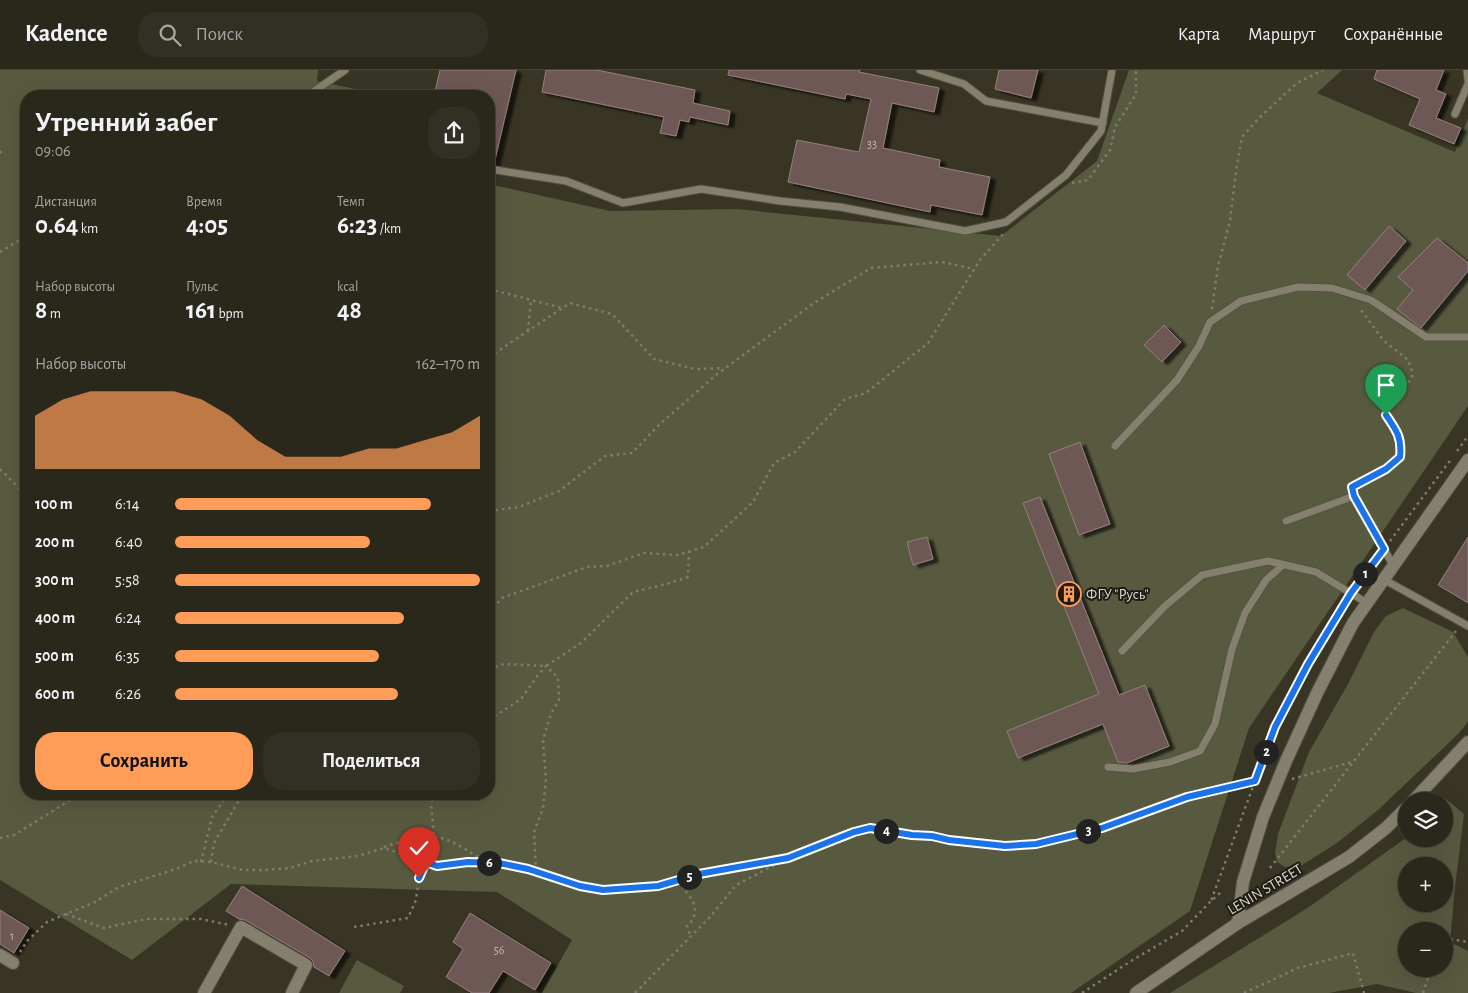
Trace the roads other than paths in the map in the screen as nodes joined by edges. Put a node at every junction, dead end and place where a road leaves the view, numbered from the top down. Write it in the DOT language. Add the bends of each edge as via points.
graph roads {
  1 [pos="344,70"];
  2 [pos="920,70"];
  3 [pos="1112,70"];
  4 [pos="1467,70"];
  5 [pos="1468,80"];
  6 [pos="1468,84"];
  7 [pos="316,90"];
  8 [pos="1455,114"];
  9 [pos="1103,123"];
  10 [pos="495,170"];
  11 [pos="1468,337"];
  12 [pos="1115,446"];
  13 [pos="1468,460"];
  14 [pos="1286,521"];
  15 [pos="1283,565"];
  16 [pos="1393,565"];
  17 [pos="1383,579"];
  18 [pos="1367,603"];
  19 [pos="1465,625"];
  20 [pos="1122,652"];
  21 [pos="1468,742"];
  22 [pos="1108,767"];
  23 [pos="1421,792"];
  24 [pos="1398,816"];
  25 [pos="1238,923"];
  26 [pos="0,955"];
  27 [pos="13,963"];
  28 [pos="204,993"];
  29 [pos="292,993"];
  30 [pos="1136,993"];
  1 -- 7 [label="lane"];
  2 -- 9 [label="lane" via="964,84 986,101"];
  3 -- 9 [label="lane"];
  4 -- 5 [label="lane"];
  6 -- 8 [label="lane"];
  9 -- 10 [label="lane" via="1101,131 1066,175 1014,216 1006,222 965,231 840,207 701,189 623,203 566,181"];
  11 -- 12 [label="lane" via="1426,337 1371,300 1332,288 1298,287 1240,301 1210,322 1177,380"];
  13 -- 16 [label="street"];
  14 -- 16 [label="lane" via="1354,496"];
  15 -- 18 [label="lane" via="1316,572"];
  15 -- 20 [label="lane" via="1268,561 1202,575 1165,606"];
  15 -- 22 [label="lane" via="1266,580 1245,613 1232,649 1216,724 1200,750 1170,762 1133,769"];
  16 -- 17 [label="street"];
  17 -- 18 [label="street"];
  17 -- 19 [label="lane"];
  18 -- 25 [label="street" via="1353,623 1318,691 1283,767 1243,882"];
  21 -- 23 [label="street"];
  24 -- 25 [label="street, LENIN STREET" via="1349,857"];
  25 -- 30 [label="street, LENIN STREET"];
  26 -- 27 [label="street"];
  28 -- 29 [label="street" via="241,927 306,965"];
}
